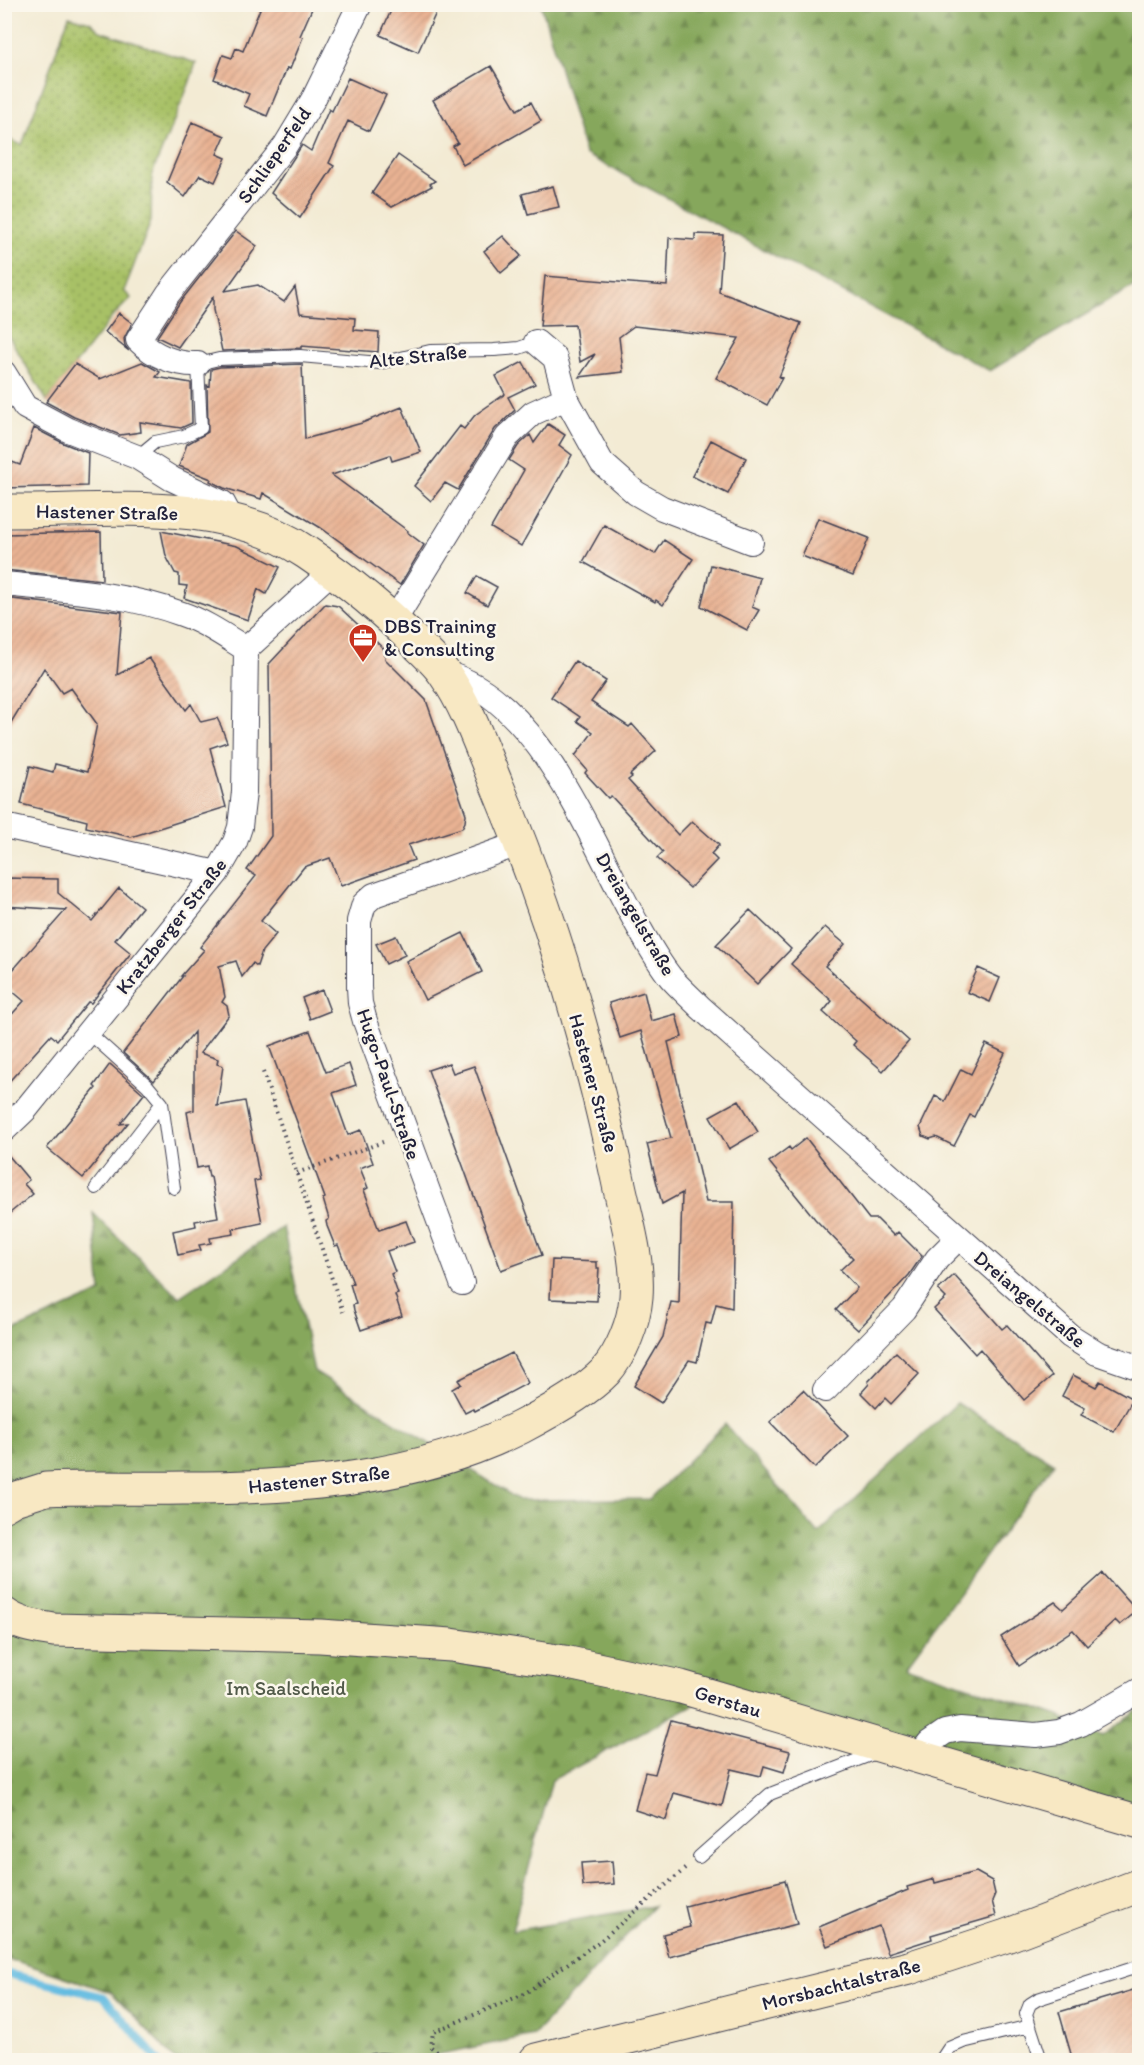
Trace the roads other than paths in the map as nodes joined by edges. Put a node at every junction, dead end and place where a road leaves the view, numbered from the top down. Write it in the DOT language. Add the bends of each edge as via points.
graph roads {
  1 [pos="360,4"];
  2 [pos="168,294"];
  3 [pos="536,342"];
  4 [pos="198,364"];
  5 [pos="4,373"];
  6 [pos="566,398"];
  7 [pos="137,457"];
  8 [pos="4,510"];
  9 [pos="232,520"];
  10 [pos="751,542"];
  11 [pos="331,572"];
  12 [pos="4,584"];
  13 [pos="394,621"];
  14 [pos="246,650"];
  15 [pos="444,673"];
  16 [pos="4,826"];
  17 [pos="521,843"];
  18 [pos="217,873"];
  19 [pos="88,1032"];
  20 [pos="162,1103"];
  21 [pos="4,1130"];
  22 [pos="96,1188"];
  23 [pos="174,1188"];
  24 [pos="958,1238"];
  25 [pos="462,1282"];
  26 [pos="1140,1368"];
  27 [pos="825,1390"];
  28 [pos="4,1505"];
  29 [pos="4,1614"];
  30 [pos="1140,1690"];
  31 [pos="904,1752"];
  32 [pos="1140,1822"];
  33 [pos="699,1857"];
  34 [pos="1140,1885"];
  35 [pos="1140,1966"];
  36 [pos="1030,2026"];
  37 [pos="373,2061"];
  38 [pos="392,2061"];
  39 [pos="536,2061"];
  40 [pos="941,2061"];
  41 [pos="1041,2061"];
  1 -- 2 [label="street, Schlieperfeld" via="314,98 285,146"];
  2 -- 4 [label="street, Alte Straße" via="138,340 149,351 183,364"];
  3 -- 4 [label="lane, Alte Straße" via="519,348 430,351 380,363 300,356 219,359"];
  3 -- 6 [label="street, Alte Straße" via="555,358"];
  4 -- 7 [label="lane" via="201,428 155,442"];
  5 -- 7 [label="street" via="26,407 68,430"];
  6 -- 10 [label="street, Alte Straße" via="602,463 636,493 662,508"];
  6 -- 13 [label="street" via="533,413 507,437"];
  7 -- 9 [label="street" via="171,479 223,503"];
  8 -- 9 [label="main road, Hastener Straße" via="168,510"];
  9 -- 11 [label="main road, Hastener Straße" via="269,532 304,551"];
  11 -- 13 [label="main road, Hastener Straße"];
  11 -- 14 [label="street"];
  12 -- 14 [label="street" via="105,595 150,605 204,624"];
  13 -- 15 [label="main road, Hastener Straße"];
  14 -- 18 [label="street, Kratzberger Straße" via="240,827"];
  15 -- 17 [label="main road, Hastener Straße" via="468,717"];
  15 -- 24 [label="street, Dreiangelstraße" via="478,686 530,734 556,772 636,923 671,978"];
  16 -- 18 [label="street"];
  17 -- 25 [label="street, Hugo-Paul-Straße" via="374,895 364,904 359,921 360,1003"];
  17 -- 28 [label="main road, Hastener Straße" via="593,1073 634,1255 636,1301 627,1336 605,1372 574,1396 495,1439 438,1461 393,1472 270,1487 46,1489"];
  18 -- 19 [label="street, Kratzberger Straße"];
  19 -- 20 [label="lane" via="147,1084"];
  19 -- 21 [label="street, Kratzberger Straße" via="26,1109"];
  20 -- 22 [label="lane"];
  20 -- 23 [label="lane"];
  24 -- 26 [label="street, Dreiangelstraße" via="1070,1335 1097,1353"];
  24 -- 27 [label="street, Dreiangelstraße" via="937,1259 904,1309"];
  29 -- 31 [label="main road, Gerstau" via="33,1627 54,1630 320,1636 451,1645 564,1662 681,1687"];
  30 -- 31 [label="street" via="1081,1724 1059,1732 1026,1735 960,1729"];
  31 -- 32 [label="main road, Gerstau"];
  31 -- 33 [label="lane" via="770,1794"];
  34 -- 39 [label="main road, Morsbachtalstraße" via="909,1968"];
  35 -- 36 [label="lane" via="1038,1999 1030,2004 1026,2014"];
  36 -- 40 [label="lane" via="963,2042 950,2048"];
  36 -- 41 [label="lane"];
  37 -- 38 [label="lane"];
}
